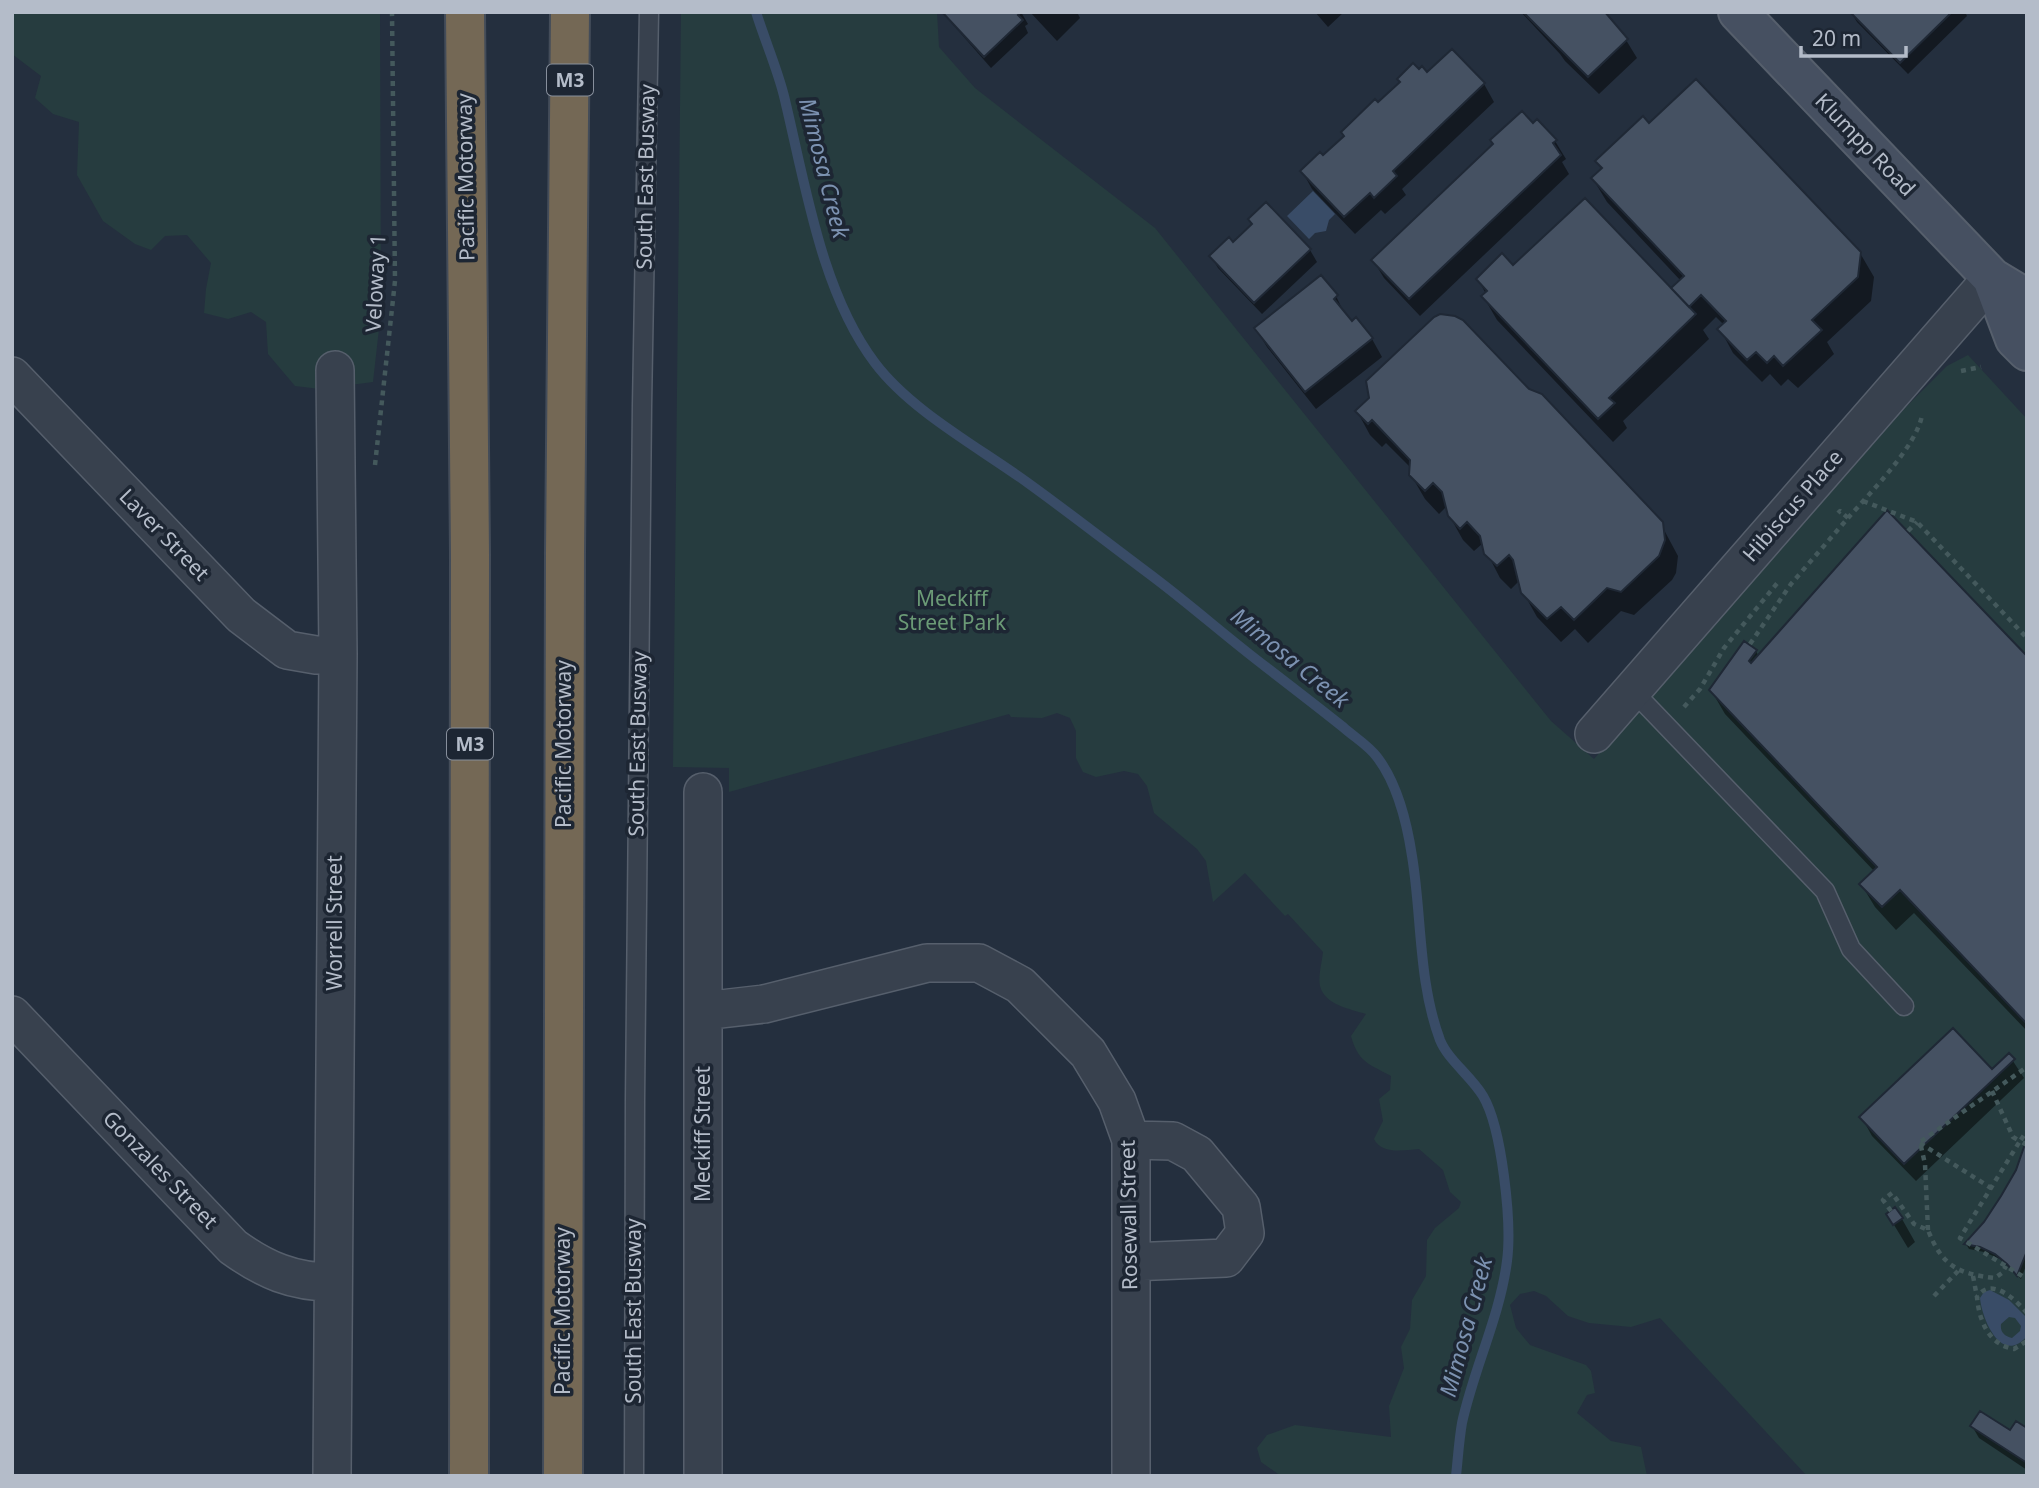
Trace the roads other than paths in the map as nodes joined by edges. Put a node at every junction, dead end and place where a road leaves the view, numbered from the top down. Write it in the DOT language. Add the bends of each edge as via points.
graph roads {
  1 [pos="465,12"];
  2 [pos="570,12"];
  3 [pos="649,12"];
  4 [pos="1738,12"];
  5 [pos="1992,278"];
  6 [pos="2027,299"];
  7 [pos="2027,351"];
  8 [pos="335,370"];
  9 [pos="12,376"];
  10 [pos="338,654"];
  11 [pos="1632,690"];
  12 [pos="1594,734"];
  13 [pos="703,792"];
  14 [pos="1905,1006"];
  15 [pos="703,1011"];
  16 [pos="12,1014"];
  17 [pos="1131,1140"];
  18 [pos="1131,1262"];
  19 [pos="332,1282"];
  20 [pos="332,1476"];
  21 [pos="469,1476"];
  22 [pos="563,1476"];
  23 [pos="634,1476"];
  24 [pos="704,1476"];
  25 [pos="1131,1476"];
  1 -- 21 [label="highway, Pacific Motorway / M3" via="470,555"];
  2 -- 22 [label="highway, Pacific Motorway / M3"];
  3 -- 23 [label="lane, South East Busway"];
  4 -- 5 [label="main road, Klumpp Road"];
  5 -- 6 [label="main road, Klumpp Road"];
  5 -- 7 [label="main road, Klumpp Road" via="2015,339"];
  5 -- 11 [label="street, Hibiscus Place"];
  8 -- 10 [label="street, Worrell Street"];
  9 -- 10 [label="street, Laver Street" via="241,615 287,650"];
  10 -- 19 [label="street, Worrell Street"];
  11 -- 12 [label="street, Hibiscus Place"];
  11 -- 14 [label="lane" via="1825,891 1851,949"];
  13 -- 15 [label="street, Meckiff Street"];
  15 -- 17 [label="street, Rosewall Street" via="764,1004 927,963 979,964 1020,985 1088,1053 1117,1101"];
  15 -- 24 [label="street, Meckiff Street"];
  16 -- 19 [label="street, Gonzales Street" via="233,1247 277,1274"];
  17 -- 18 [label="street, Rosewall Street"];
  17 -- 18 [label="street" via="1173,1141 1197,1153 1241,1207 1245,1233 1226,1258"];
  18 -- 25 [label="street, Rosewall Street"];
  19 -- 20 [label="street, Worrell Street"];
}
